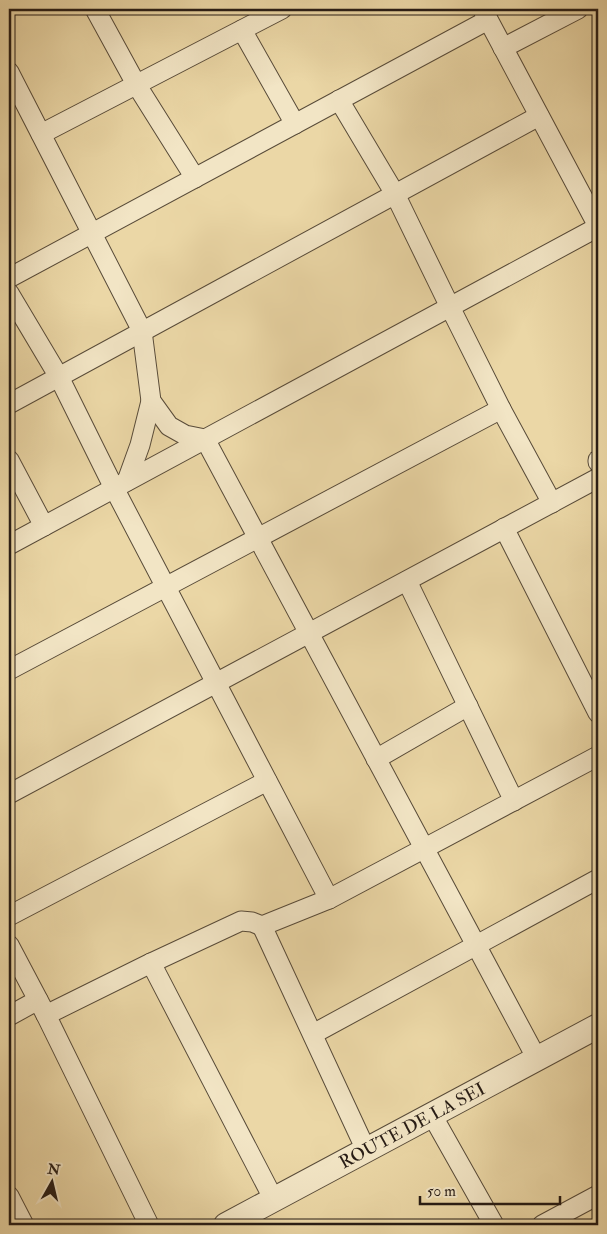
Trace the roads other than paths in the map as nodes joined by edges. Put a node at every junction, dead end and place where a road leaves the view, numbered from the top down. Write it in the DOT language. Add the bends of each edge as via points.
graph roads {
  1 [pos="96,9"];
  2 [pos="282,9"];
  3 [pos="578,9"];
  4 [pos="485,14"];
  5 [pos="242,30"];
  6 [pos="503,48"];
  7 [pos="9,72"];
  8 [pos="136,84"];
  9 [pos="339,100"];
  10 [pos="540,116"];
  11 [pos="295,124"];
  12 [pos="41,134"];
  13 [pos="195,178"];
  14 [pos="395,194"];
  15 [pos="598,226"];
  16 [pos="92,234"];
  17 [pos="9,278"];
  18 [pos="9,293"];
  19 [pos="450,307"];
  20 [pos="142,331"];
  21 [pos="59,376"];
  22 [pos="152,401"];
  23 [pos="9,404"];
  24 [pos="501,408"];
  25 [pos="205,439"];
  26 [pos="9,460"];
  27 [pos="598,478"];
  28 [pos="121,484"];
  29 [pos="552,503"];
  30 [pos="44,526"];
  31 [pos="504,528"];
  32 [pos="258,538"];
  33 [pos="9,544"];
  34 [pos="407,581"];
  35 [pos="165,587"];
  36 [pos="309,633"];
  37 [pos="9,670"];
  38 [pos="216,683"];
  39 [pos="468,706"];
  40 [pos="598,713"];
  41 [pos="598,756"];
  42 [pos="376,759"];
  43 [pos="267,781"];
  44 [pos="9,794"];
  45 [pos="514,800"];
  46 [pos="424,849"];
  47 [pos="598,879"];
  48 [pos="329,899"];
  49 [pos="9,916"];
  50 [pos="262,926"];
  51 [pos="9,945"];
  52 [pos="475,945"];
  53 [pos="151,963"];
  54 [pos="42,1008"];
  55 [pos="9,1016"];
  56 [pos="598,1026"];
  57 [pos="313,1034"];
  58 [pos="536,1059"];
  59 [pos="432,1115"];
  60 [pos="366,1150"];
  61 [pos="598,1195"];
  62 [pos="9,1196"];
  63 [pos="274,1200"];
  64 [pos="24,1225"];
  65 [pos="149,1225"];
  66 [pos="226,1225"];
  67 [pos="494,1225"];
  68 [pos="542,1225"];
  1 -- 8 [label="street"];
  2 -- 5 [label="street"];
  3 -- 6 [label="street"];
  4 -- 6 [label="street"];
  4 -- 9 [label="street"];
  5 -- 8 [label="street"];
  5 -- 11 [label="street"];
  6 -- 10 [label="street"];
  7 -- 12 [label="street"];
  8 -- 12 [label="street"];
  8 -- 13 [label="street"];
  9 -- 11 [label="street"];
  9 -- 14 [label="street"];
  10 -- 14 [label="street"];
  10 -- 15 [label="street"];
  11 -- 13 [label="street"];
  12 -- 16 [label="street"];
  13 -- 16 [label="street"];
  14 -- 19 [label="street"];
  14 -- 20 [label="street"];
  15 -- 19 [label="street"];
  16 -- 17 [label="street"];
  16 -- 20 [label="street"];
  18 -- 21 [label="street"];
  19 -- 24 [label="street"];
  19 -- 25 [label="street"];
  20 -- 21 [label="street"];
  20 -- 22 [label="street"];
  21 -- 23 [label="street"];
  21 -- 28 [label="street"];
  22 -- 25 [label="street" via="169,426 185,435"];
  22 -- 28 [label="street" via="140,445"];
  24 -- 29 [label="street"];
  24 -- 32 [label="street"];
  25 -- 28 [label="street"];
  25 -- 32 [label="street"];
  26 -- 30 [label="street"];
  27 -- 29 [label="street"];
  28 -- 30 [label="street"];
  28 -- 35 [label="street"];
  29 -- 31 [label="street"];
  30 -- 33 [label="street"];
  31 -- 34 [label="street"];
  31 -- 40 [label="street"];
  32 -- 35 [label="street"];
  32 -- 36 [label="street"];
  34 -- 36 [label="street"];
  34 -- 39 [label="street"];
  35 -- 37 [label="street"];
  35 -- 38 [label="street"];
  36 -- 38 [label="street"];
  36 -- 42 [label="street"];
  38 -- 43 [label="street"];
  38 -- 44 [label="street"];
  39 -- 42 [label="street"];
  39 -- 45 [label="street"];
  41 -- 45 [label="street"];
  42 -- 46 [label="street"];
  43 -- 48 [label="street"];
  43 -- 49 [label="street"];
  45 -- 46 [label="street"];
  46 -- 48 [label="street"];
  46 -- 52 [label="street"];
  47 -- 52 [label="street"];
  48 -- 50 [label="street"];
  50 -- 53 [label="street" via="241,921"];
  50 -- 57 [label="street"];
  51 -- 54 [label="street"];
  52 -- 57 [label="street"];
  52 -- 58 [label="street"];
  53 -- 54 [label="street"];
  53 -- 63 [label="street"];
  54 -- 55 [label="street"];
  54 -- 65 [label="street"];
  56 -- 58 [label="street, ROUTE DE LA SEI"];
  57 -- 60 [label="street"];
  58 -- 59 [label="street, ROUTE DE LA SEI"];
  59 -- 60 [label="street, ROUTE DE LA SEI"];
  59 -- 67 [label="street"];
  60 -- 63 [label="street, ROUTE DE LA SEI"];
  61 -- 68 [label="street"];
  62 -- 64 [label="street"];
  63 -- 66 [label="street, ROUTE DE LA SEI"];
}
